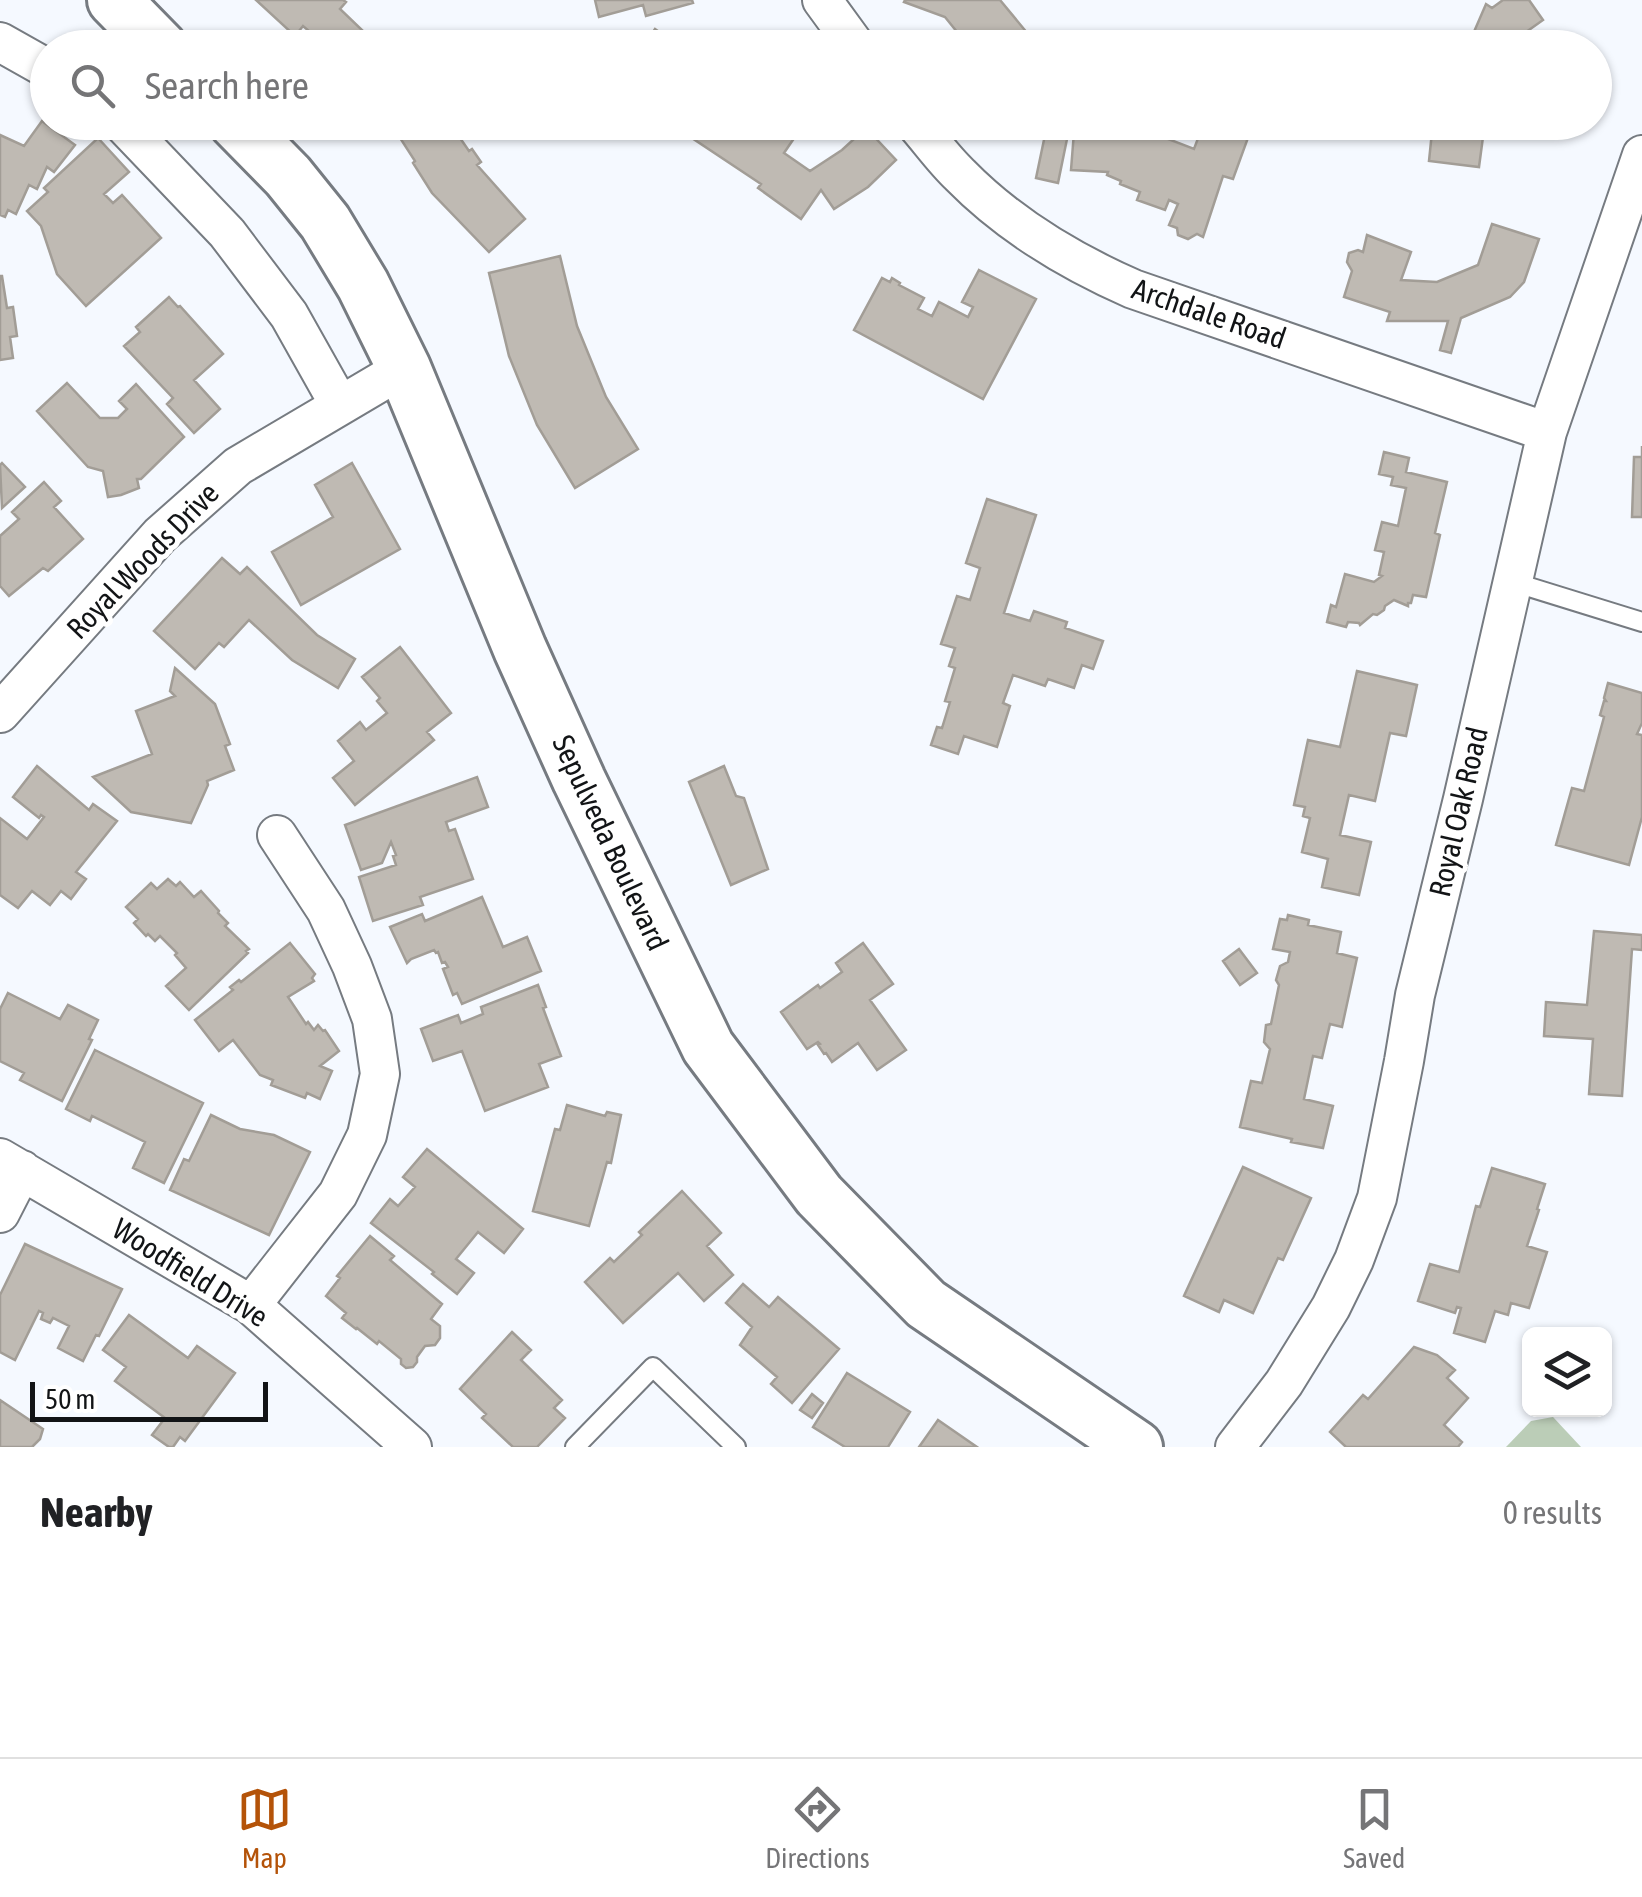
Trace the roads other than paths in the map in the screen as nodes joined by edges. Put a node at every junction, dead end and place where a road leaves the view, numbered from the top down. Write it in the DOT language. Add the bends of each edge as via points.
graph roads {
  1 [pos="114,0"];
  2 [pos="822,0"];
  3 [pos="143,30"];
  4 [pos="843,30"];
  5 [pos="0,42"];
  6 [pos="30,58"];
  7 [pos="138,140"];
  8 [pos="253,140"];
  9 [pos="929,140"];
  10 [pos="1642,155"];
  11 [pos="404,368"];
  12 [pos="339,404"];
  13 [pos="1547,432"];
  14 [pos="1513,582"];
  15 [pos="1642,622"];
  16 [pos="0,712"];
  17 [pos="277,836"];
  18 [pos="11,1164"];
  19 [pos="0,1214"];
  20 [pos="250,1305"];
  21 [pos="412,1447"];
  22 [pos="575,1447"];
  23 [pos="736,1447"];
  24 [pos="1136,1447"];
  25 [pos="1234,1447"];
  1 -- 3 [label="main road"];
  2 -- 4 [label="street"];
  5 -- 6 [label="street"];
  7 -- 12 [label="street" via="227,233 288,315"];
  8 -- 11 [label="main road, Sepulveda Boulevard" via="325,222"];
  9 -- 13 [label="street, Archdale Road" via="1014,223 1097,274"];
  10 -- 13 [label="street, Royal Oak Road"];
  11 -- 12 [label="street, Royal Woods Drive"];
  11 -- 24 [label="main road, Sepulveda Boulevard" via="520,649 708,1047 819,1195 926,1304"];
  12 -- 16 [label="street, Royal Woods Drive" via="238,466 160,535"];
  13 -- 14 [label="street, Royal Oak Road"];
  14 -- 15 [label="lane"];
  14 -- 25 [label="street, Royal Oak Road" via="1415,995 1377,1198 1331,1307 1284,1384"];
  17 -- 20 [label="street" via="326,910 352,966 372,1020 380,1074 368,1135 338,1194"];
  18 -- 19 [label="street"];
  18 -- 20 [label="street, Woodfield Drive"];
  20 -- 21 [label="street, Woodfield Drive"];
  22 -- 23 [label="lane" via="653,1367"];
}
